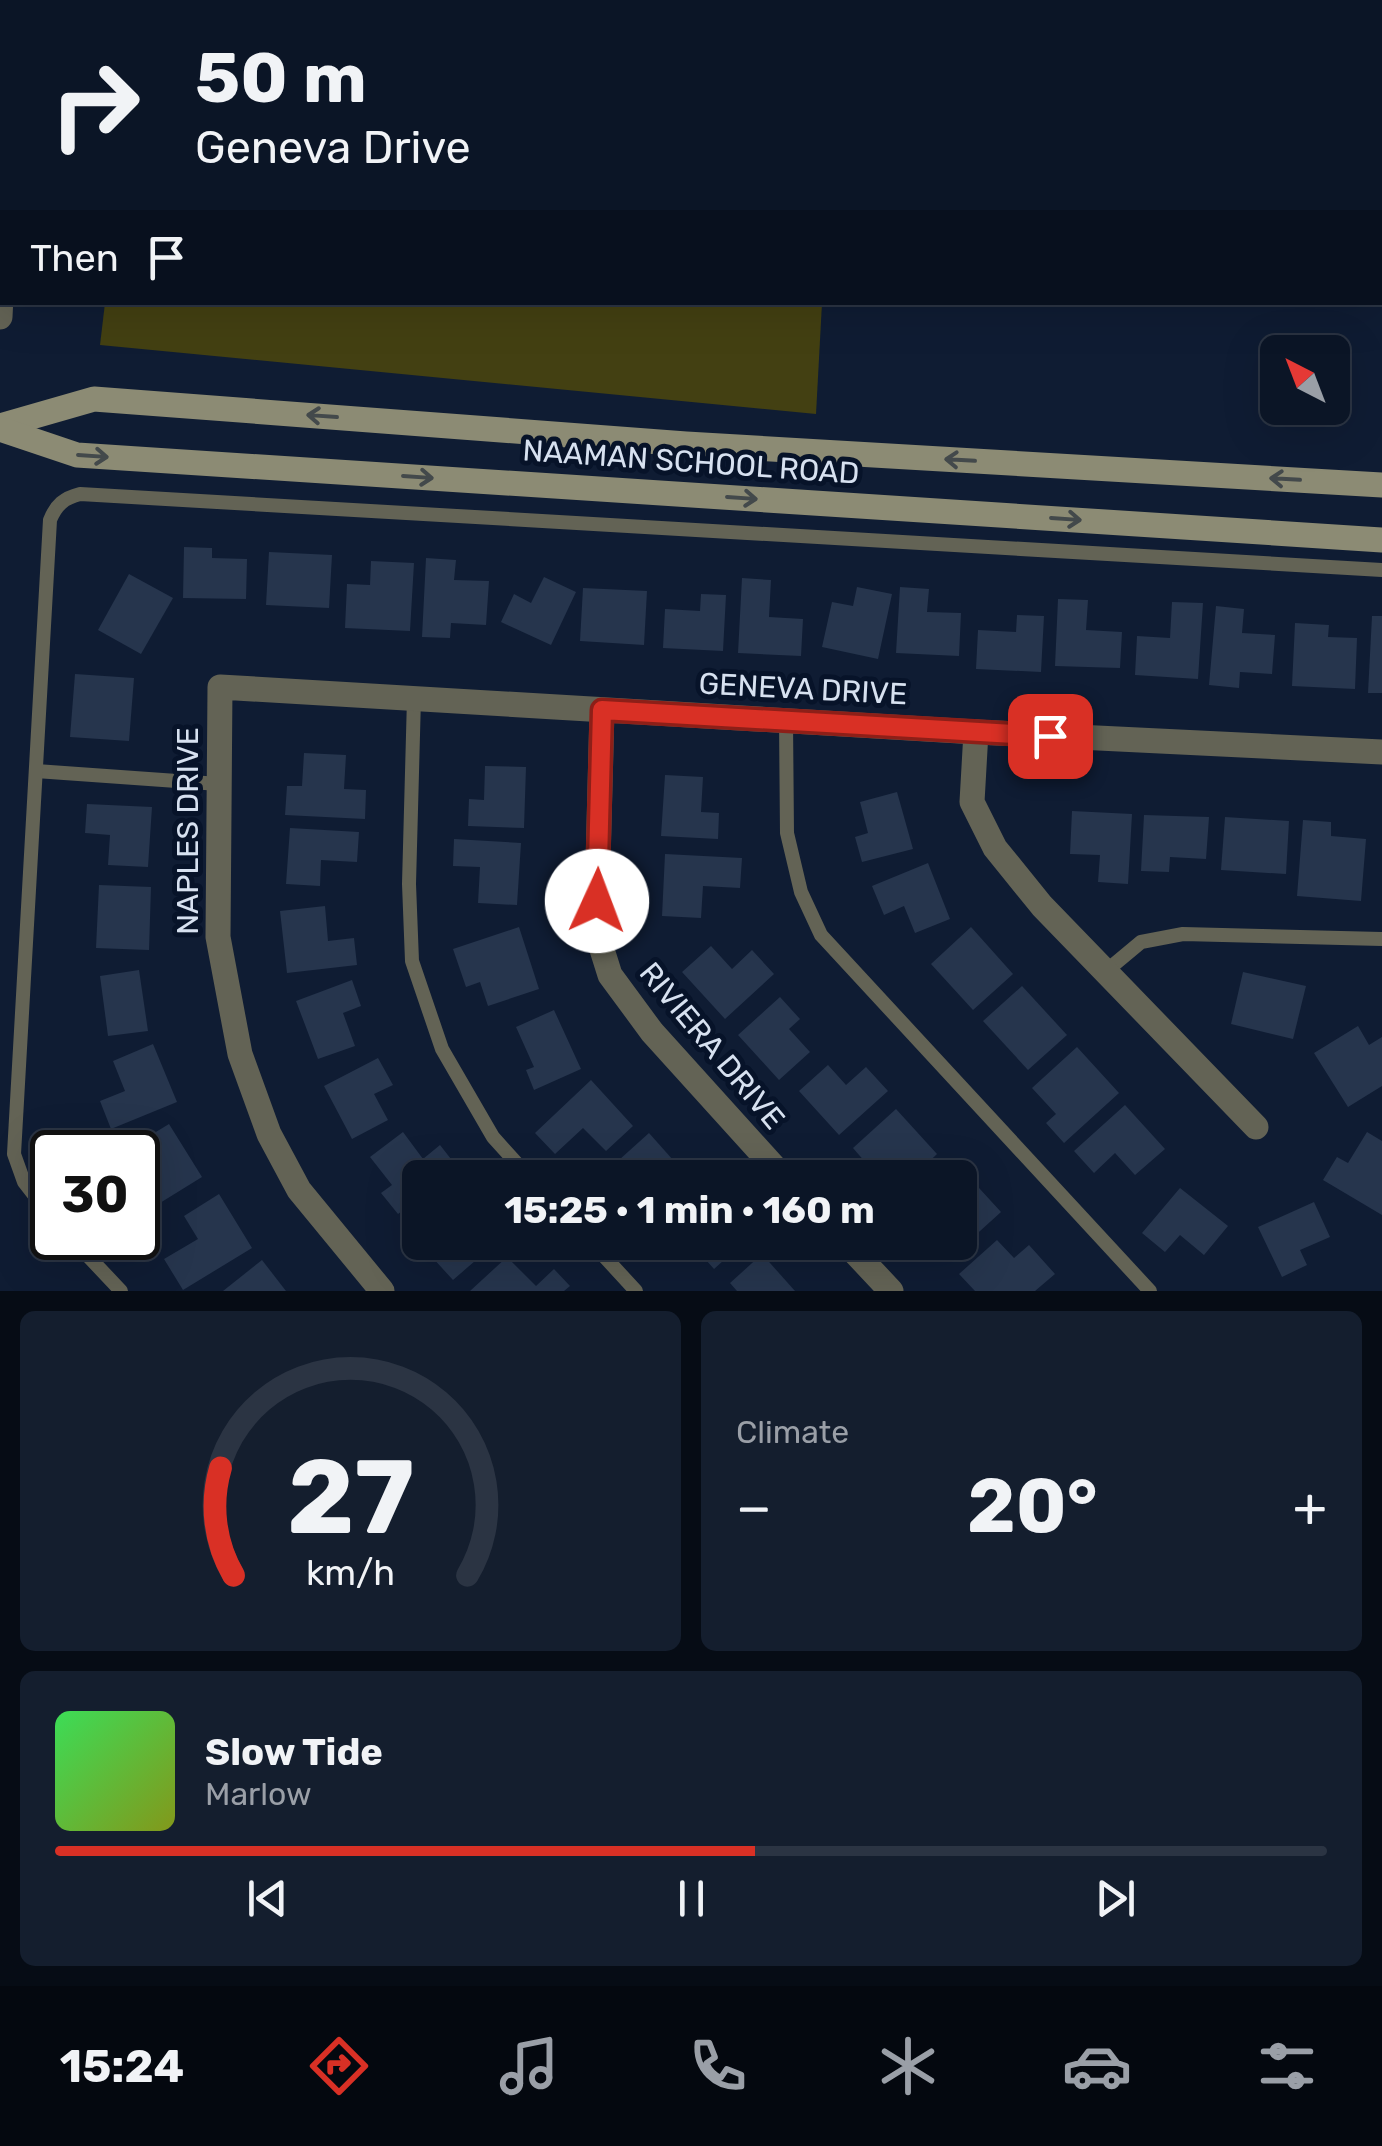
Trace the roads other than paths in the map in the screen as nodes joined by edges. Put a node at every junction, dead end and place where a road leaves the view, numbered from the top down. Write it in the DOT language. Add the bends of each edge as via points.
graph roads {
  1 [pos="0,427"];
  2 [pos="1382,485"];
  3 [pos="1382,540"];
  4 [pos="1382,570"];
  5 [pos="220,687"];
  6 [pos="414,698"];
  7 [pos="602,710"];
  8 [pos="786,721"];
  9 [pos="976,732"];
  10 [pos="1382,752"];
  11 [pos="36,771"];
  12 [pos="219,784"];
  13 [pos="1382,938"];
  14 [pos="1105,972"];
  15 [pos="1256,1127"];
  16 [pos="514,1160"];
  17 [pos="768,1160"];
  18 [pos="30,1190"];
  19 [pos="91,1260"];
  20 [pos="608,1260"];
  21 [pos="862,1260"];
  22 [pos="120,1291"];
  23 [pos="382,1291"];
  24 [pos="636,1291"];
  25 [pos="891,1291"];
  26 [pos="1150,1291"];
  2 -- 1 [label="main road, NAAMAN SCHOOL ROAD, one-way" via="94,399"];
  1 -- 3 [label="main road, NAAMAN SCHOOL ROAD, one-way" via="77,455"];
  4 -- 11 [label="lane" via="80,494 61,502 50,520"];
  5 -- 6 [label="street, GENEVA DRIVE"];
  5 -- 12 [label="street, NAPLES DRIVE"];
  6 -- 7 [label="street, GENEVA DRIVE"];
  6 -- 16 [label="lane" via="412,961 442,1050"];
  7 -- 8 [label="street, GENEVA DRIVE"];
  7 -- 17 [label="street, RIVIERA DRIVE" via="597,901 610,975 652,1032"];
  8 -- 9 [label="street, GENEVA DRIVE"];
  8 -- 26 [label="lane" via="786,833 821,936"];
  9 -- 10 [label="street, GENEVA DRIVE"];
  9 -- 14 [label="street" via="972,802 995,848"];
  11 -- 12 [label="lane"];
  11 -- 18 [label="lane" via="14,1154"];
  12 -- 23 [label="street, NAPLES DRIVE" via="218,936 240,1054 269,1134 300,1190"];
  13 -- 14 [label="lane" via="1183,934 1141,942"];
  14 -- 15 [label="street"];
  19 -- 22 [label="lane"];
  20 -- 24 [label="lane"];
  21 -- 25 [label="street"];
}
